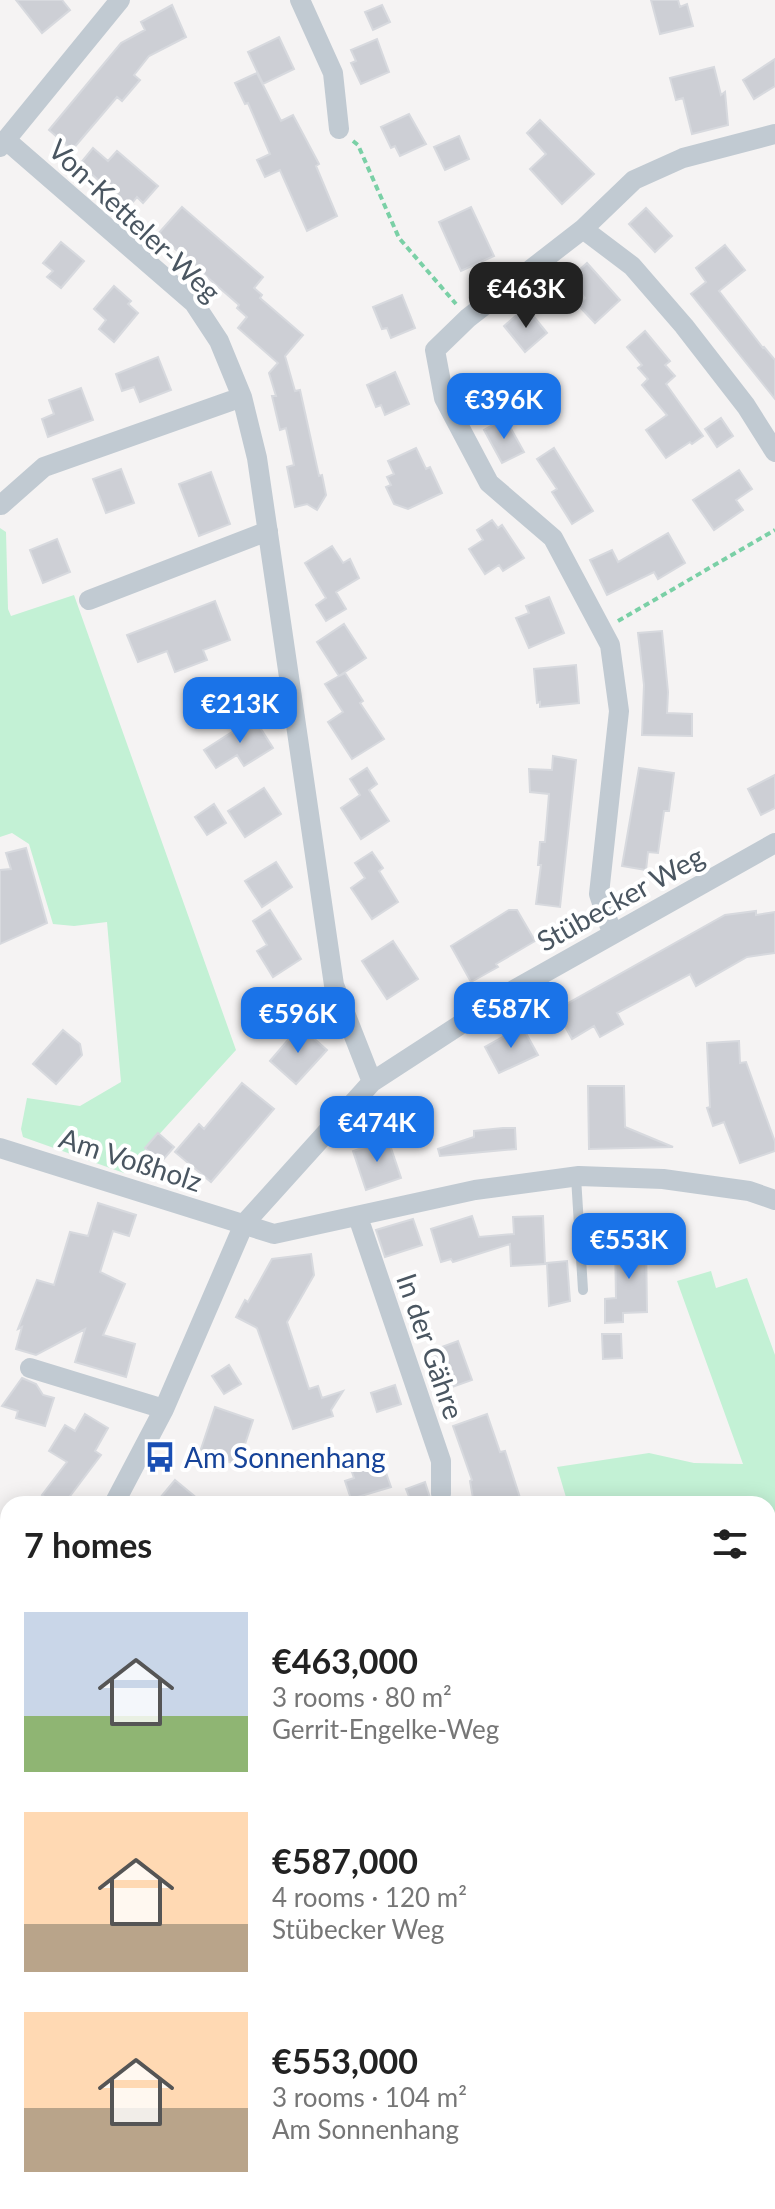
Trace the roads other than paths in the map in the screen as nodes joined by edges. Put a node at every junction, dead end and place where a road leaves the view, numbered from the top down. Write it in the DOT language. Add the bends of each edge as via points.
graph roads {
  1 [pos="120,0"];
  2 [pos="300,0"];
  3 [pos="339,129"];
  4 [pos="775,134"];
  5 [pos="3,143"];
  6 [pos="583,229"];
  7 [pos="242,397"];
  8 [pos="775,452"];
  9 [pos="1,505"];
  10 [pos="268,531"];
  11 [pos="89,600"];
  12 [pos="775,843"];
  13 [pos="612,933"];
  14 [pos="372,1082"];
  15 [pos="0,1148"];
  16 [pos="576,1177"];
  17 [pos="775,1200"];
  18 [pos="358,1217"];
  19 [pos="244,1224"];
  20 [pos="583,1290"];
  21 [pos="30,1368"];
  22 [pos="164,1409"];
  23 [pos="441,1494"];
  24 [pos="118,1496"];
  1 -- 5 [label="street"];
  2 -- 3 [label="street" via="333,73"];
  4 -- 6 [label="street" via="683,158 634,180"];
  5 -- 7 [label="street, Von-Ketteler-Weg" via="194,303 219,341"];
  6 -- 8 [label="street" via="632,266 684,326"];
  6 -- 13 [label="street" via="435,350 444,398 489,483 553,538 610,645 619,711 599,894"];
  7 -- 9 [label="street" via="44,467"];
  7 -- 10 [label="street, Von-Ketteler-Weg"];
  10 -- 11 [label="street"];
  10 -- 14 [label="street, Von-Ketteler-Weg" via="334,985"];
  12 -- 13 [label="street, Stübecker Weg"];
  13 -- 14 [label="street, Stübecker Weg"];
  14 -- 19 [label="street, Stübecker Weg"];
  15 -- 19 [label="street, Am Voßholz"];
  16 -- 17 [label="street" via="663,1179 749,1191"];
  16 -- 18 [label="street" via="475,1190"];
  16 -- 20 [label="lane"];
  18 -- 19 [label="street" via="274,1234"];
  18 -- 23 [label="street, In der Gähre" via="441,1461"];
  19 -- 22 [label="street, Stübecker Weg"];
  21 -- 22 [label="street"];
  22 -- 24 [label="street, Stübecker Weg"];
}
